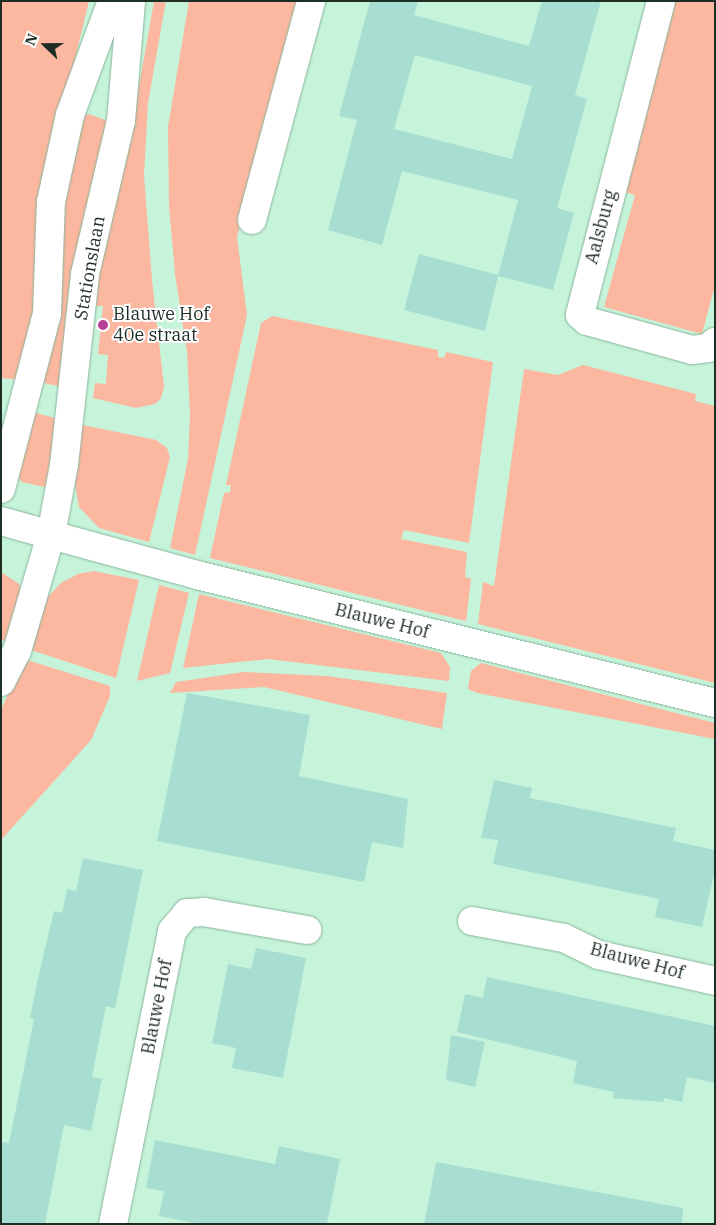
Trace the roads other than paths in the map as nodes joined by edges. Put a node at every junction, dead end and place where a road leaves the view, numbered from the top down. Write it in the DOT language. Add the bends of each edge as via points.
graph roads {
  1 [pos="112,1"];
  2 [pos="131,1"];
  3 [pos="311,1"];
  4 [pos="661,1"];
  5 [pos="252,220"];
  6 [pos="715,342"];
  7 [pos="1,489"];
  8 [pos="1,521"];
  9 [pos="51,534"];
  10 [pos="1,682"];
  11 [pos="715,703"];
  12 [pos="472,921"];
  13 [pos="307,930"];
  14 [pos="715,981"];
  15 [pos="113,1224"];
  1 -- 7 [label="street, Stationslaan" via="68,125 51,202 46,314"];
  2 -- 9 [label="street, Stationslaan" via="121,121 86,274 64,466"];
  3 -- 5 [label="street"];
  4 -- 6 [label="street, Aalsburg" via="580,315 587,321 692,350 708,348"];
  8 -- 9 [label="street"];
  9 -- 10 [label="street, Stationslaan" via="17,651"];
  9 -- 11 [label="street, Blauwe Hof" via="197,575"];
  12 -- 14 [label="street, Blauwe Hof" via="564,938 599,955"];
  13 -- 15 [label="street, Blauwe Hof" via="204,912 187,914 172,931"];
}
